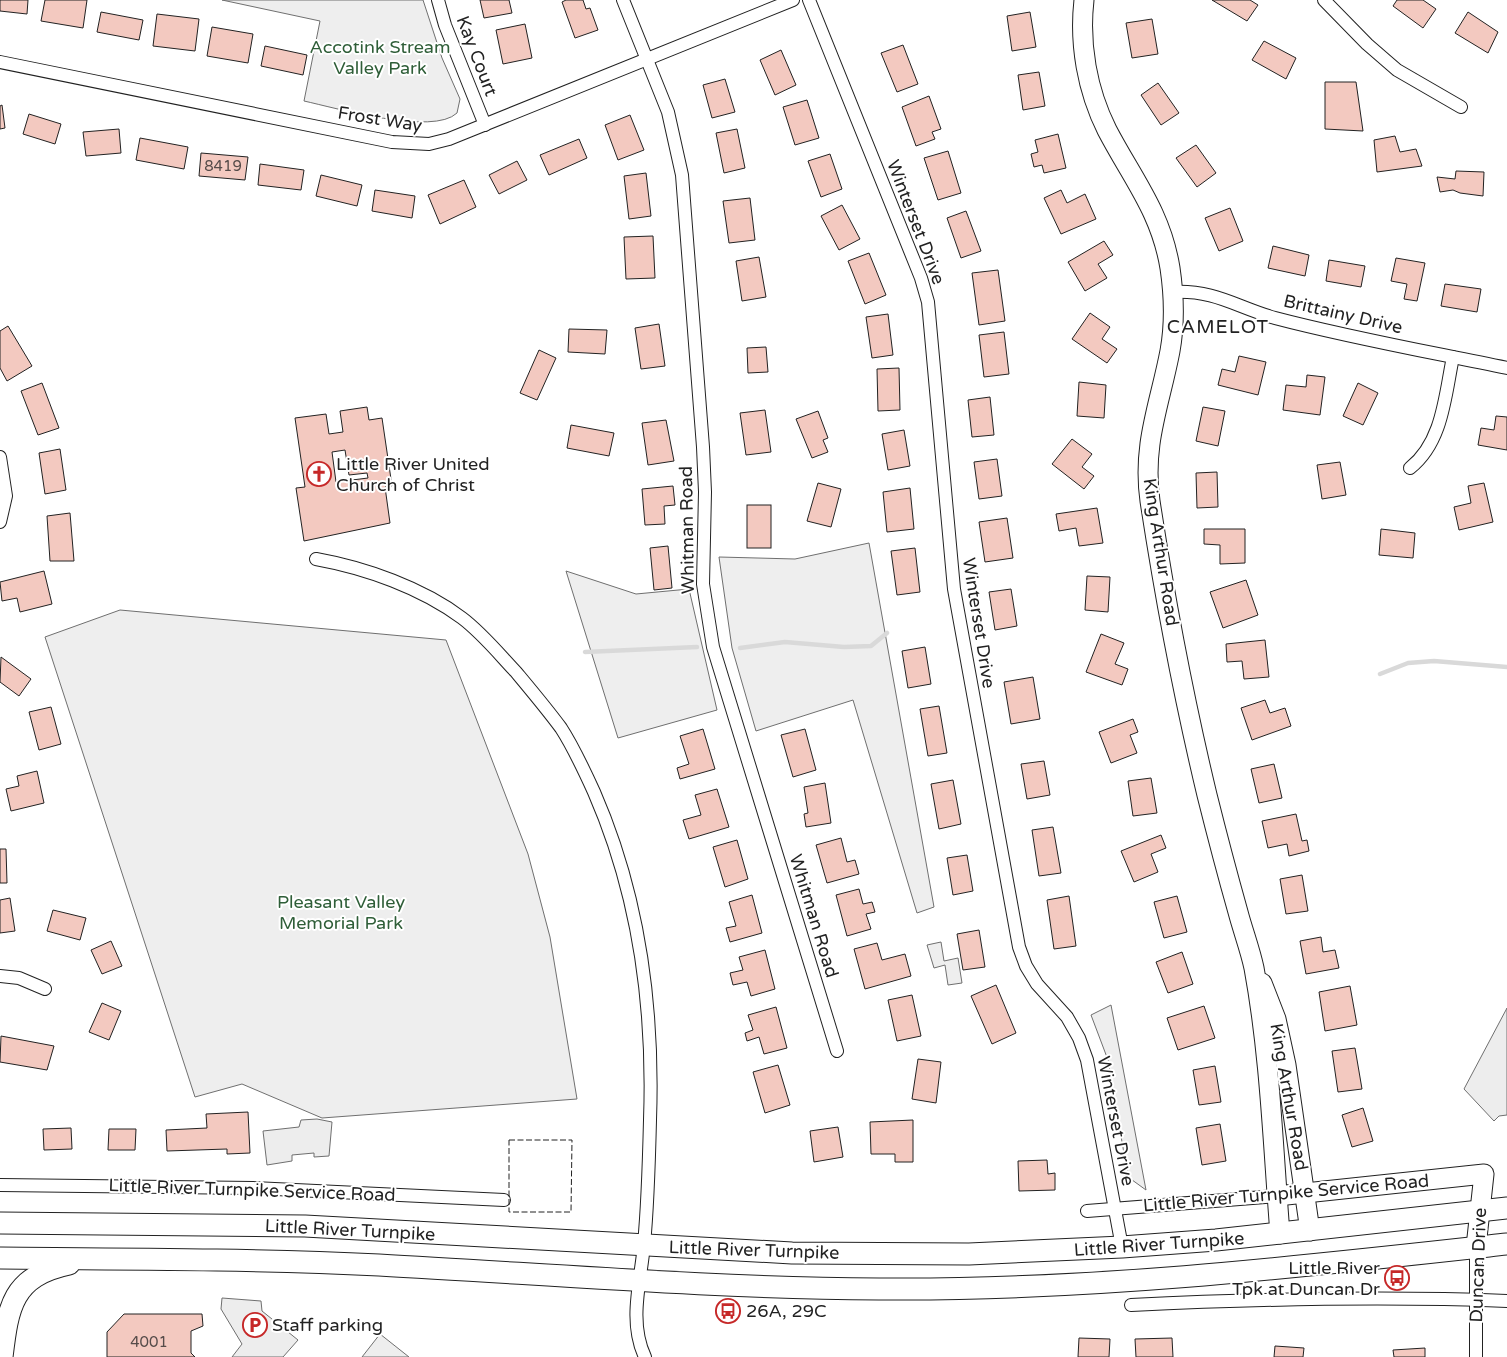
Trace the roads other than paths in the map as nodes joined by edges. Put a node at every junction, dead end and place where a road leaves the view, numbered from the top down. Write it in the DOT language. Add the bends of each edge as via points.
graph roads {
  1 [pos="438,0"];
  2 [pos="623,0"];
  3 [pos="793,0"];
  4 [pos="809,0"];
  5 [pos="1084,0"];
  6 [pos="1324,0"];
  7 [pos="647,59"];
  8 [pos="0,62"];
  9 [pos="1461,108"];
  10 [pos="485,125"];
  11 [pos="1173,292"];
  12 [pos="1453,357"];
  13 [pos="1507,368"];
  14 [pos="0,457"];
  15 [pos="1410,468"];
  16 [pos="0,522"];
  17 [pos="316,560"];
  18 [pos="1254,966"];
  19 [pos="0,976"];
  20 [pos="45,990"];
  21 [pos="837,1051"];
  22 [pos="1484,1174"];
  23 [pos="0,1185"];
  24 [pos="1305,1193"];
  25 [pos="1277,1196"];
  26 [pos="504,1200"];
  27 [pos="1507,1208"];
  28 [pos="1115,1209"];
  29 [pos="1087,1211"];
  30 [pos="1480,1212"];
  31 [pos="0,1223"];
  32 [pos="1310,1231"];
  33 [pos="1280,1234"];
  34 [pos="1507,1244"];
  35 [pos="644,1246"];
  36 [pos="1122,1247"];
  37 [pos="1476,1247"];
  38 [pos="0,1258"];
  39 [pos="98,1258"];
  40 [pos="639,1281"];
  41 [pos="1475,1300"];
  42 [pos="1507,1301"];
  43 [pos="1131,1305"];
  44 [pos="2,1357"];
  45 [pos="645,1357"];
  46 [pos="1476,1357"];
  1 -- 10 [label="street, Kay Court"];
  2 -- 7 [label="street, Whitman Road"];
  3 -- 7 [label="street, Frost Way"];
  4 -- 28 [label="street, Winterset Drive" via="928,302 954,588 1019,946 1037,984 1067,1017 1079,1038 1087,1060"];
  5 -- 11 [label="street, King Arthur Road" via="1083,44 1094,98 1117,148 1150,202 1164,238"];
  6 -- 9 [label="street" via="1397,70"];
  7 -- 10 [label="street, Frost Way"];
  7 -- 21 [label="street, Whitman Road" via="668,112 682,175 703,447 703,584 707,616 713,647"];
  8 -- 10 [label="street, Frost Way" via="408,144 449,139"];
  11 -- 12 [label="street, Brittainy Drive" via="1210,294 1275,318"];
  11 -- 18 [label="street, King Arthur Road" via="1170,350 1150,435 1150,498 1206,791"];
  12 -- 13 [label="street, Brittainy Drive"];
  12 -- 15 [label="street" via="1436,434 1428,450"];
  14 -- 16 [label="street" via="6,496"];
  17 -- 35 [label="street" via="364,571 416,592 464,619 535,694 580,761 618,854 644,974 650,1071"];
  18 -- 24 [label="street, King Arthur Road" via="1281,1036"];
  18 -- 25 [label="street, King Arthur Road"];
  19 -- 20 [label="street" via="19,978"];
  22 -- 24 [label="street, Little River Turnpike Service Road"];
  22 -- 30 [label="street, Duncan Drive"];
  23 -- 26 [label="street, Little River Turnpike Service Road" via="262,1188"];
  24 -- 25 [label="street, Little River Turnpike Service Road"];
  24 -- 32 [label="street, King Arthur Road"];
  25 -- 28 [label="street, Little River Turnpike Service Road"];
  25 -- 33 [label="street, King Arthur Road"];
  27 -- 30 [label="main road, Little River Turnpike"];
  28 -- 29 [label="street, Little River Turnpike Service Road"];
  28 -- 36 [label="street, Winterset Drive"];
  30 -- 32 [label="main road, Little River Turnpike"];
  30 -- 37 [label="street, Duncan Drive"];
  31 -- 35 [label="main road, Little River Turnpike" via="305,1226"];
  32 -- 33 [label="main road, Little River Turnpike"];
  33 -- 36 [label="main road, Little River Turnpike"];
  34 -- 37 [label="main road, Little River Turnpike"];
  35 -- 36 [label="main road, Little River Turnpike" via="895,1254"];
  35 -- 40 [label="street"];
  37 -- 40 [label="main road, Little River Turnpike" via="1225,1274 1041,1286 882,1289"];
  37 -- 41 [label="street, Duncan Drive"];
  38 -- 39 [label="main road, Little River Turnpike"];
  39 -- 40 [label="main road, Little River Turnpike" via="250,1260"];
  39 -- 44 [label="main road" via="47,1270 25,1285 9,1309"];
  40 -- 45 [label="street" via="637,1334"];
  41 -- 42 [label="street"];
  41 -- 43 [label="street" via="1218,1301"];
  41 -- 46 [label="street, Duncan Drive"];
}
